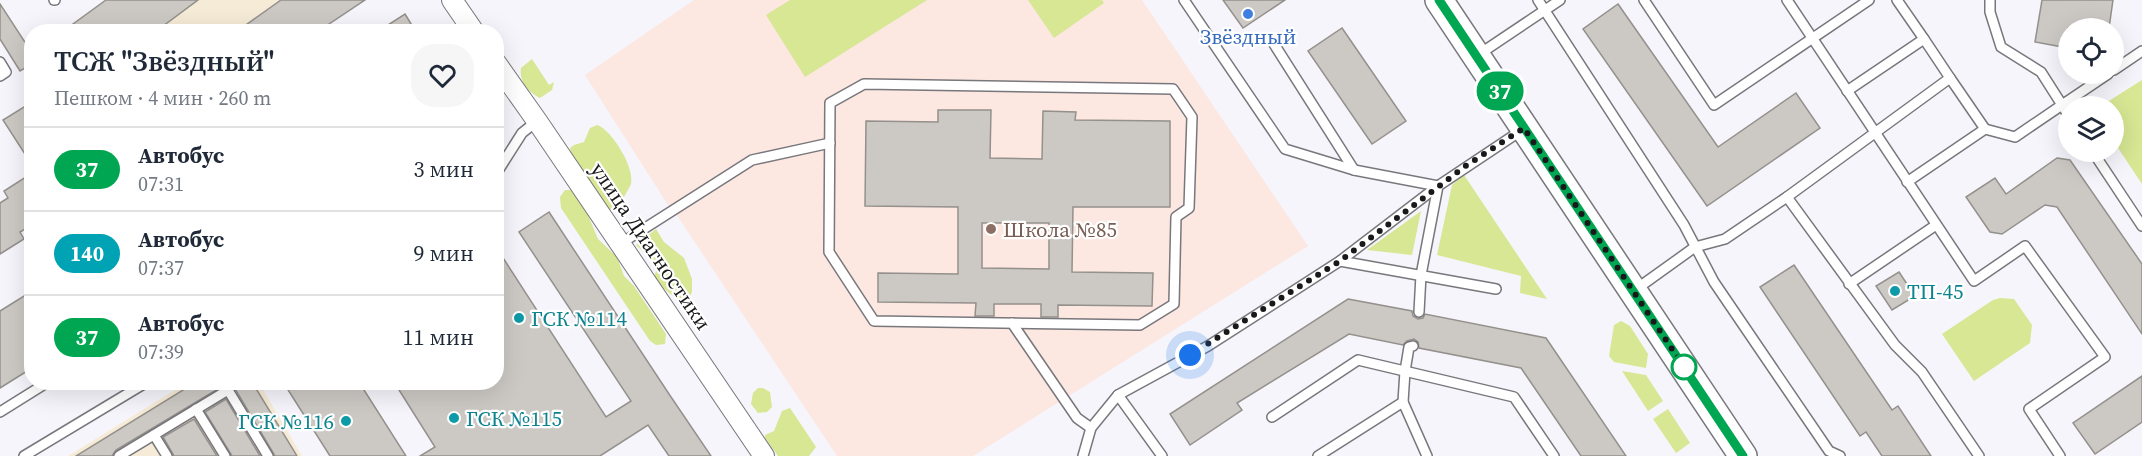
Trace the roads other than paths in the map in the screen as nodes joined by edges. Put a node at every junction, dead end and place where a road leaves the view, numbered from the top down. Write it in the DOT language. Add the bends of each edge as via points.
graph roads {
  1 [pos="453,0"];
  2 [pos="1184,0"];
  3 [pos="1439,0"];
  4 [pos="1538,0"];
  5 [pos="1560,0"];
  6 [pos="1644,0"];
  7 [pos="1787,0"];
  8 [pos="1869,0"];
  9 [pos="1897,0"];
  10 [pos="1990,0"];
  11 [pos="1544,10"];
  12 [pos="469,24"];
  13 [pos="1812,39"];
  14 [pos="1924,39"];
  15 [pos="1274,44"];
  16 [pos="2142,51"];
  17 [pos="1476,56"];
  18 [pos="0,62"];
  19 [pos="2124,63"];
  20 [pos="504,74"];
  21 [pos="0,75"];
  22 [pos="1950,78"];
  23 [pos="2093,84"];
  24 [pos="1847,91"];
  25 [pos="2075,96"];
  26 [pos="2058,99"];
  27 [pos="2058,108"];
  28 [pos="537,120"];
  29 [pos="1524,128"];
  30 [pos="1985,129"];
  31 [pos="1875,133"];
  32 [pos="830,143"];
  33 [pos="504,161"];
  34 [pos="2100,162"];
  35 [pos="1354,170"];
  36 [pos="1907,183"];
  37 [pos="1438,186"];
  38 [pos="1786,197"];
  39 [pos="1936,225"];
  40 [pos="2142,226"];
  41 [pos="620,244"];
  42 [pos="1695,247"];
  43 [pos="1340,261"];
  44 [pos="1421,275"];
  45 [pos="1849,284"];
  46 [pos="1496,289"];
  47 [pos="1633,291"];
  48 [pos="1419,312"];
  49 [pos="1012,323"];
  50 [pos="1413,346"];
  51 [pos="1405,371"];
  52 [pos="35,390"];
  53 [pos="134,390"];
  54 [pos="1118,395"];
  55 [pos="1403,402"];
  56 [pos="196,409"];
  57 [pos="0,412"];
  58 [pos="1272,417"];
  59 [pos="1091,428"];
  60 [pos="154,435"];
  61 [pos="24,456"];
  62 [pos="119,456"];
  63 [pos="167,456"];
  64 [pos="225,456"];
  65 [pos="268,456"];
  66 [pos="764,456"];
  67 [pos="1083,456"];
  68 [pos="1162,456"];
  69 [pos="1318,456"];
  70 [pos="1427,456"];
  71 [pos="1554,456"];
  72 [pos="1743,456"];
  73 [pos="1840,456"];
  74 [pos="1979,456"];
  75 [pos="2060,456"];
  1 -- 12 [label="street"];
  2 -- 35 [label="lane" via="1285,149"];
  3 -- 17 [label="main road"];
  4 -- 11 [label="lane"];
  5 -- 11 [label="lane"];
  6 -- 13 [label="lane" via="1714,105"];
  7 -- 13 [label="lane"];
  8 -- 13 [label="lane"];
  9 -- 14 [label="lane"];
  10 -- 26 [label="lane" via="2001,47 2041,72"];
  11 -- 17 [label="lane"];
  11 -- 42 [label="lane"];
  13 -- 24 [label="lane"];
  14 -- 22 [label="lane"];
  14 -- 24 [label="lane"];
  15 -- 35 [label="lane"];
  16 -- 19 [label="lane"];
  17 -- 29 [label="main road"];
  18 -- 21 [label="lane" via="6,72"];
  20 -- 28 [label="street, улица Диагностики"];
  22 -- 30 [label="lane"];
  22 -- 31 [label="lane"];
  23 -- 25 [label="lane"];
  24 -- 31 [label="lane"];
  27 -- 30 [label="lane" via="2015,137"];
  28 -- 33 [label="lane" via="522,133"];
  28 -- 41 [label="street, улица Диагностики"];
  29 -- 37 [label="lane"];
  29 -- 47 [label="main road"];
  30 -- 36 [label="lane"];
  31 -- 36 [label="lane"];
  31 -- 38 [label="lane"];
  32 -- 41 [label="lane" via="752,160"];
  32 -- 49 [label="lane" via="829,252 874,321"];
  32 -- 49 [label="lane" via="830,104 864,84 1173,89 1192,117 1189,208 1176,217 1174,304 1140,325"];
  34 -- 40 [label="lane"];
  35 -- 37 [label="lane"];
  36 -- 39 [label="lane"];
  37 -- 43 [label="lane"];
  37 -- 44 [label="lane"];
  38 -- 42 [label="lane" via="1725,239"];
  38 -- 45 [label="lane"];
  39 -- 45 [label="lane"];
  39 -- 75 [label="lane" via="1974,281 2025,246 2105,357 2029,409"];
  41 -- 66 [label="street, улица Диагностики"];
  42 -- 47 [label="lane"];
  42 -- 73 [label="lane" via="1714,282 1829,451"];
  43 -- 44 [label="lane"];
  43 -- 54 [label="lane" via="1208,346"];
  44 -- 46 [label="lane"];
  44 -- 48 [label="lane"];
  45 -- 74 [label="lane" via="1894,345 1922,372"];
  47 -- 72 [label="main road"];
  49 -- 59 [label="lane" via="1077,418"];
  50 -- 51 [label="lane" via="1409,347"];
  51 -- 55 [label="lane"];
  51 -- 58 [label="lane" via="1358,360"];
  51 -- 71 [label="lane" via="1514,397"];
  52 -- 57 [label="lane"];
  53 -- 61 [label="lane"];
  54 -- 59 [label="lane"];
  54 -- 68 [label="lane"];
  55 -- 69 [label="lane"];
  55 -- 70 [label="lane"];
  56 -- 60 [label="lane"];
  56 -- 64 [label="lane"];
  56 -- 65 [label="lane" via="228,390"];
  59 -- 67 [label="lane"];
  60 -- 62 [label="lane"];
  60 -- 63 [label="lane"];
}
